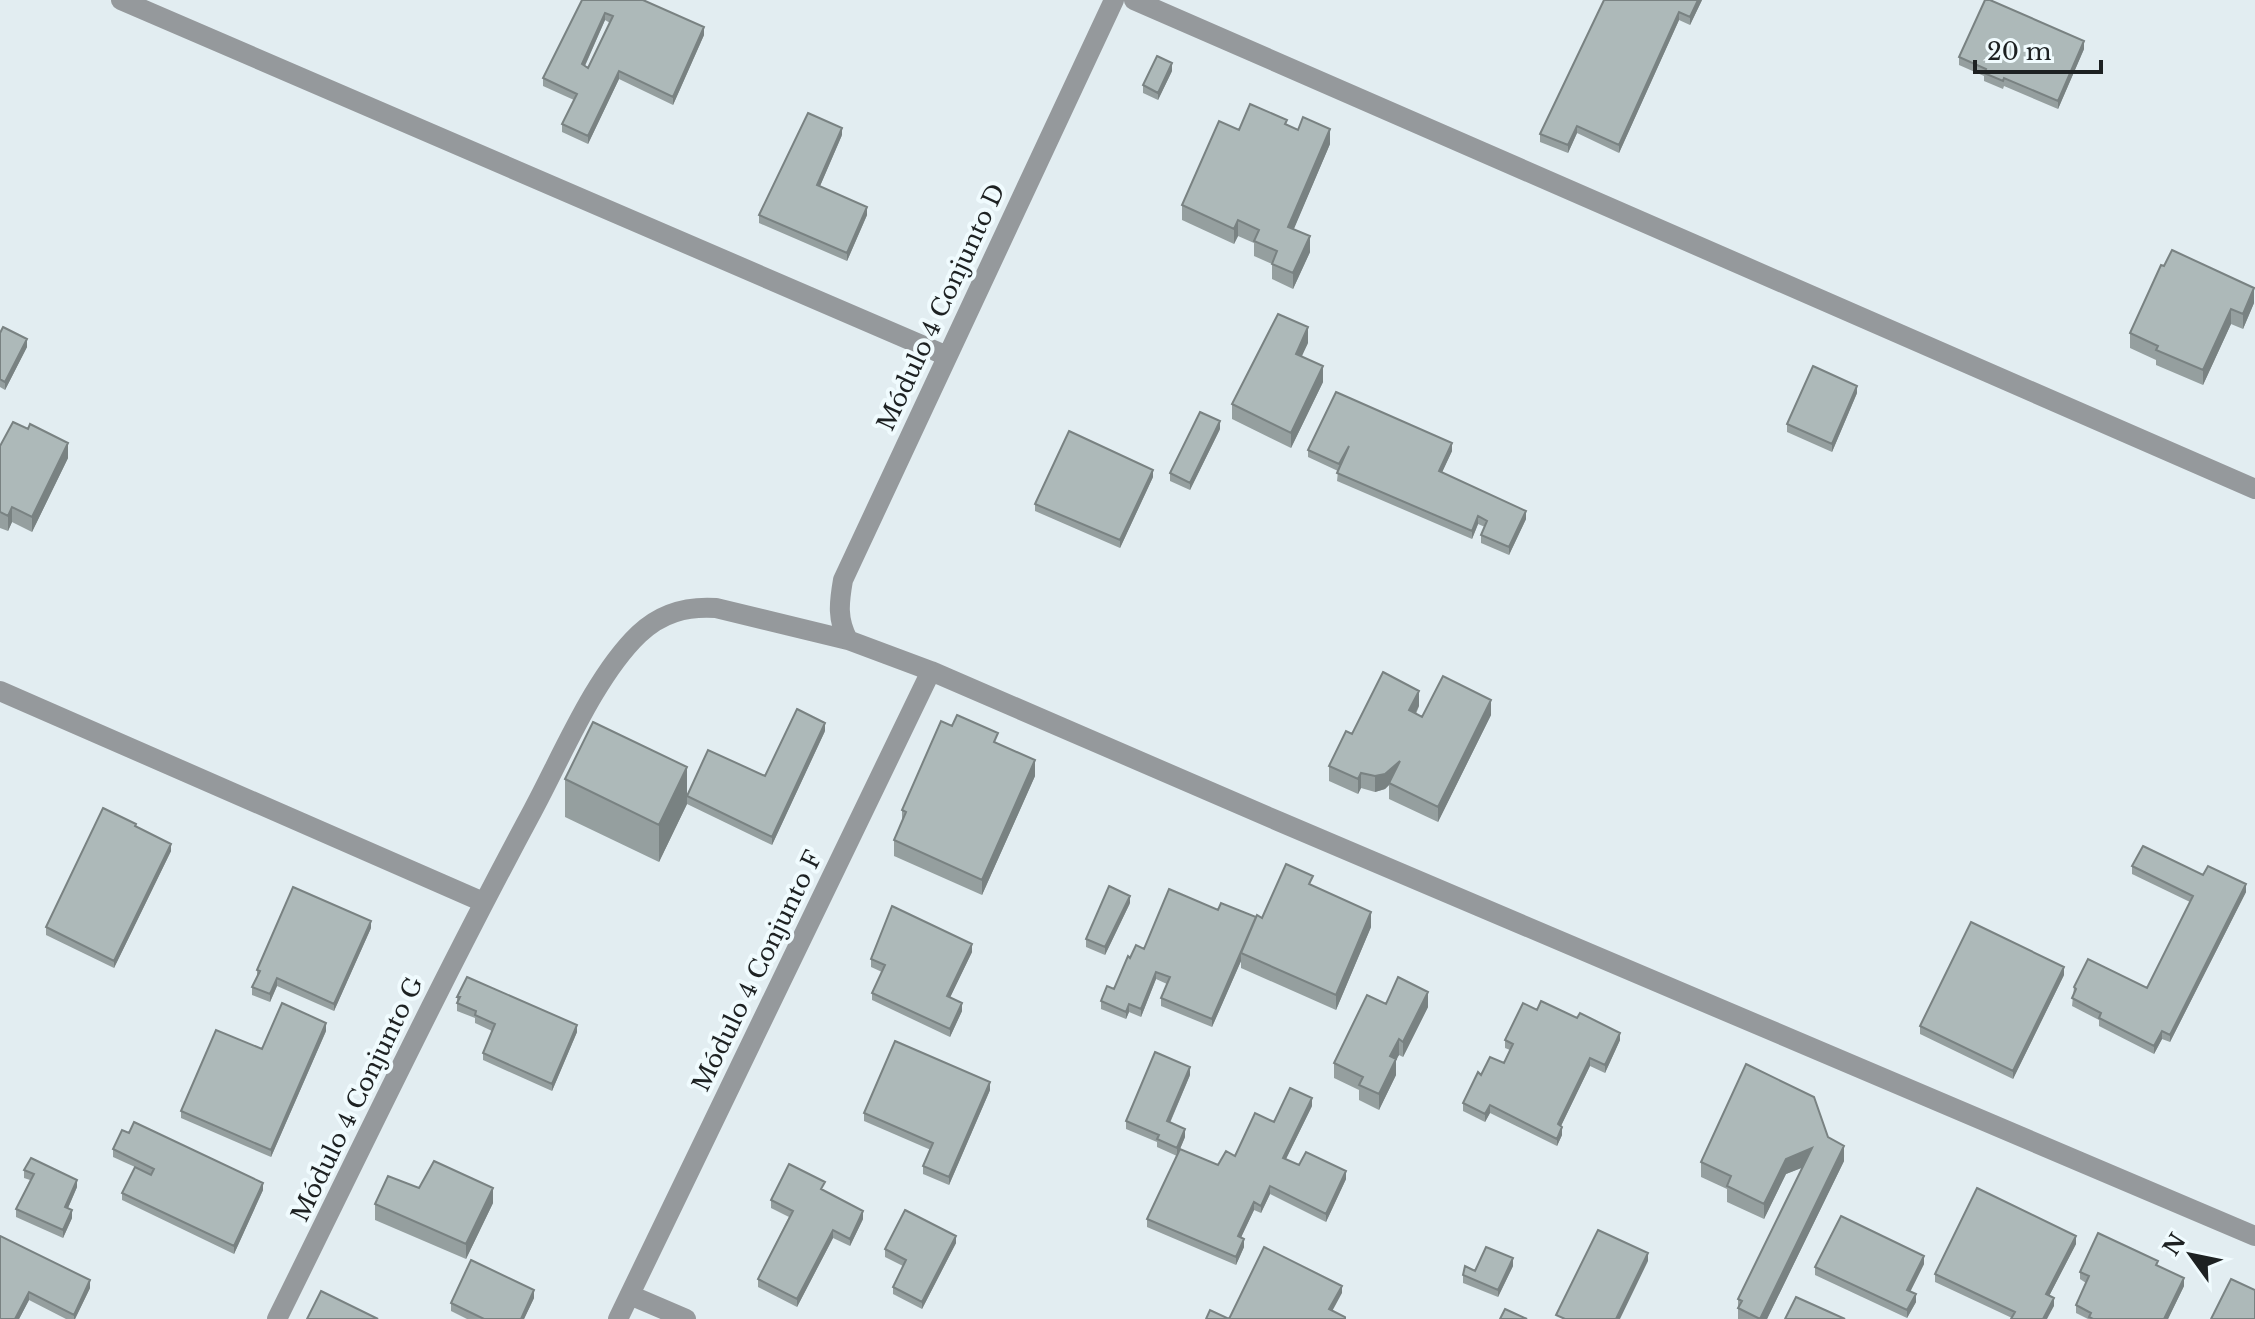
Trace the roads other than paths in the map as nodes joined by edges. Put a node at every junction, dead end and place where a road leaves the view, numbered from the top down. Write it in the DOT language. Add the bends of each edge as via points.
graph roads {
  1 [pos="121,0"];
  2 [pos="1114,0"];
  3 [pos="1134,0"];
  4 [pos="947,356"];
  5 [pos="2255,489"];
  6 [pos="848,640"];
  7 [pos="931,671"];
  8 [pos="0,691"];
  9 [pos="483,902"];
  10 [pos="2255,1236"];
  11 [pos="630,1295"];
  12 [pos="277,1319"];
  13 [pos="618,1319"];
  14 [pos="686,1319"];
  1 -- 4 [label="street"];
  2 -- 4 [label="street, Módulo 4 Conjunto D"];
  3 -- 5 [label="street"];
  4 -- 6 [label="street, Módulo 4 Conjunto D" via="843,580 838,608"];
  6 -- 7 [label="street, Módulo 4 Conjunto G"];
  6 -- 9 [label="street, Módulo 4 Conjunto G" via="716,608 684,608 662,617 608,670"];
  7 -- 10 [label="street, Módulo 4 Conjunto G"];
  7 -- 11 [label="street, Módulo 4 Conjunto F"];
  8 -- 9 [label="street"];
  9 -- 12 [label="street, Módulo 4 Conjunto G"];
  11 -- 13 [label="street, Módulo 4 Conjunto F"];
  11 -- 14 [label="street"];
}
